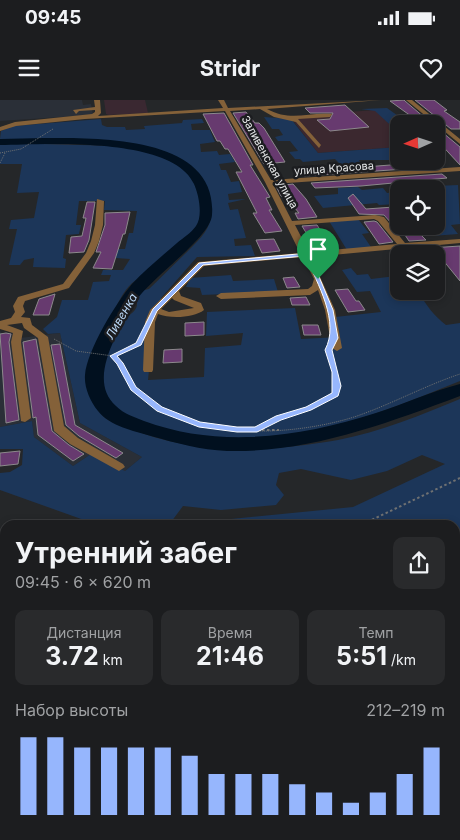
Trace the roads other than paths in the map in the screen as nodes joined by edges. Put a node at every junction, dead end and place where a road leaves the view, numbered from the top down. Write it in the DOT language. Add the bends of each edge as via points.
graph roads {
  1 [pos="97,100"];
  2 [pos="221,100"];
  3 [pos="378,100"];
  4 [pos="409,100"];
  5 [pos="259,108"];
  6 [pos="227,110"];
  7 [pos="76,112"];
  8 [pos="94,114"];
  9 [pos="330,115"];
  10 [pos="106,116"];
  11 [pos="291,118"];
  12 [pos="0,122"];
  13 [pos="3,127"];
  14 [pos="460,142"];
  15 [pos="319,146"];
  16 [pos="460,169"];
  17 [pos="269,182"];
  18 [pos="100,201"];
  19 [pos="291,223"];
  20 [pos="460,241"];
  21 [pos="398,245"];
  22 [pos="430,245"];
  23 [pos="390,250"];
  24 [pos="307,255"];
  25 [pos="318,279"];
  26 [pos="174,290"];
  27 [pos="221,296"];
  28 [pos="155,310"];
  29 [pos="11,325"];
  30 [pos="337,348"];
  31 [pos="148,370"];
  32 [pos="25,418"];
  33 [pos="118,467"];
  1 -- 8 [label="street"];
  2 -- 6 [label="street, Заливенская улица"];
  3 -- 5 [label="street"];
  4 -- 14 [label="street"];
  5 -- 6 [label="street"];
  5 -- 11 [label="street" via="267,109 276,116"];
  6 -- 10 [label="street"];
  6 -- 17 [label="street, Заливенская улица"];
  7 -- 8 [label="street"];
  8 -- 10 [label="street"];
  8 -- 10 [label="street"];
  8 -- 13 [label="street"];
  9 -- 11 [label="street"];
  11 -- 15 [label="street"];
  12 -- 13 [label="street"];
  16 -- 17 [label="street, улица Красова"];
  17 -- 19 [label="street, Заливенская улица"];
  18 -- 29 [label="street" via="99,225 90,253 66,286 21,299 20,312"];
  19 -- 21 [label="street" via="376,217 381,219"];
  19 -- 24 [label="street, Заливенская улица"];
  20 -- 22 [label="street"];
  23 -- 24 [label="street"];
  24 -- 25 [label="street, Заливенская улица"];
  24 -- 26 [label="street" via="201,264"];
  25 -- 27 [label="street" via="310,292"];
  25 -- 30 [label="street, Заливенская улица" via="330,310"];
  26 -- 28 [label="street"];
  26 -- 28 [label="street" via="177,298 198,304 199,310 168,315"];
  28 -- 31 [label="street" via="150,322"];
  29 -- 32 [label="street"];
  29 -- 33 [label="street" via="43,337 58,428"];
}
